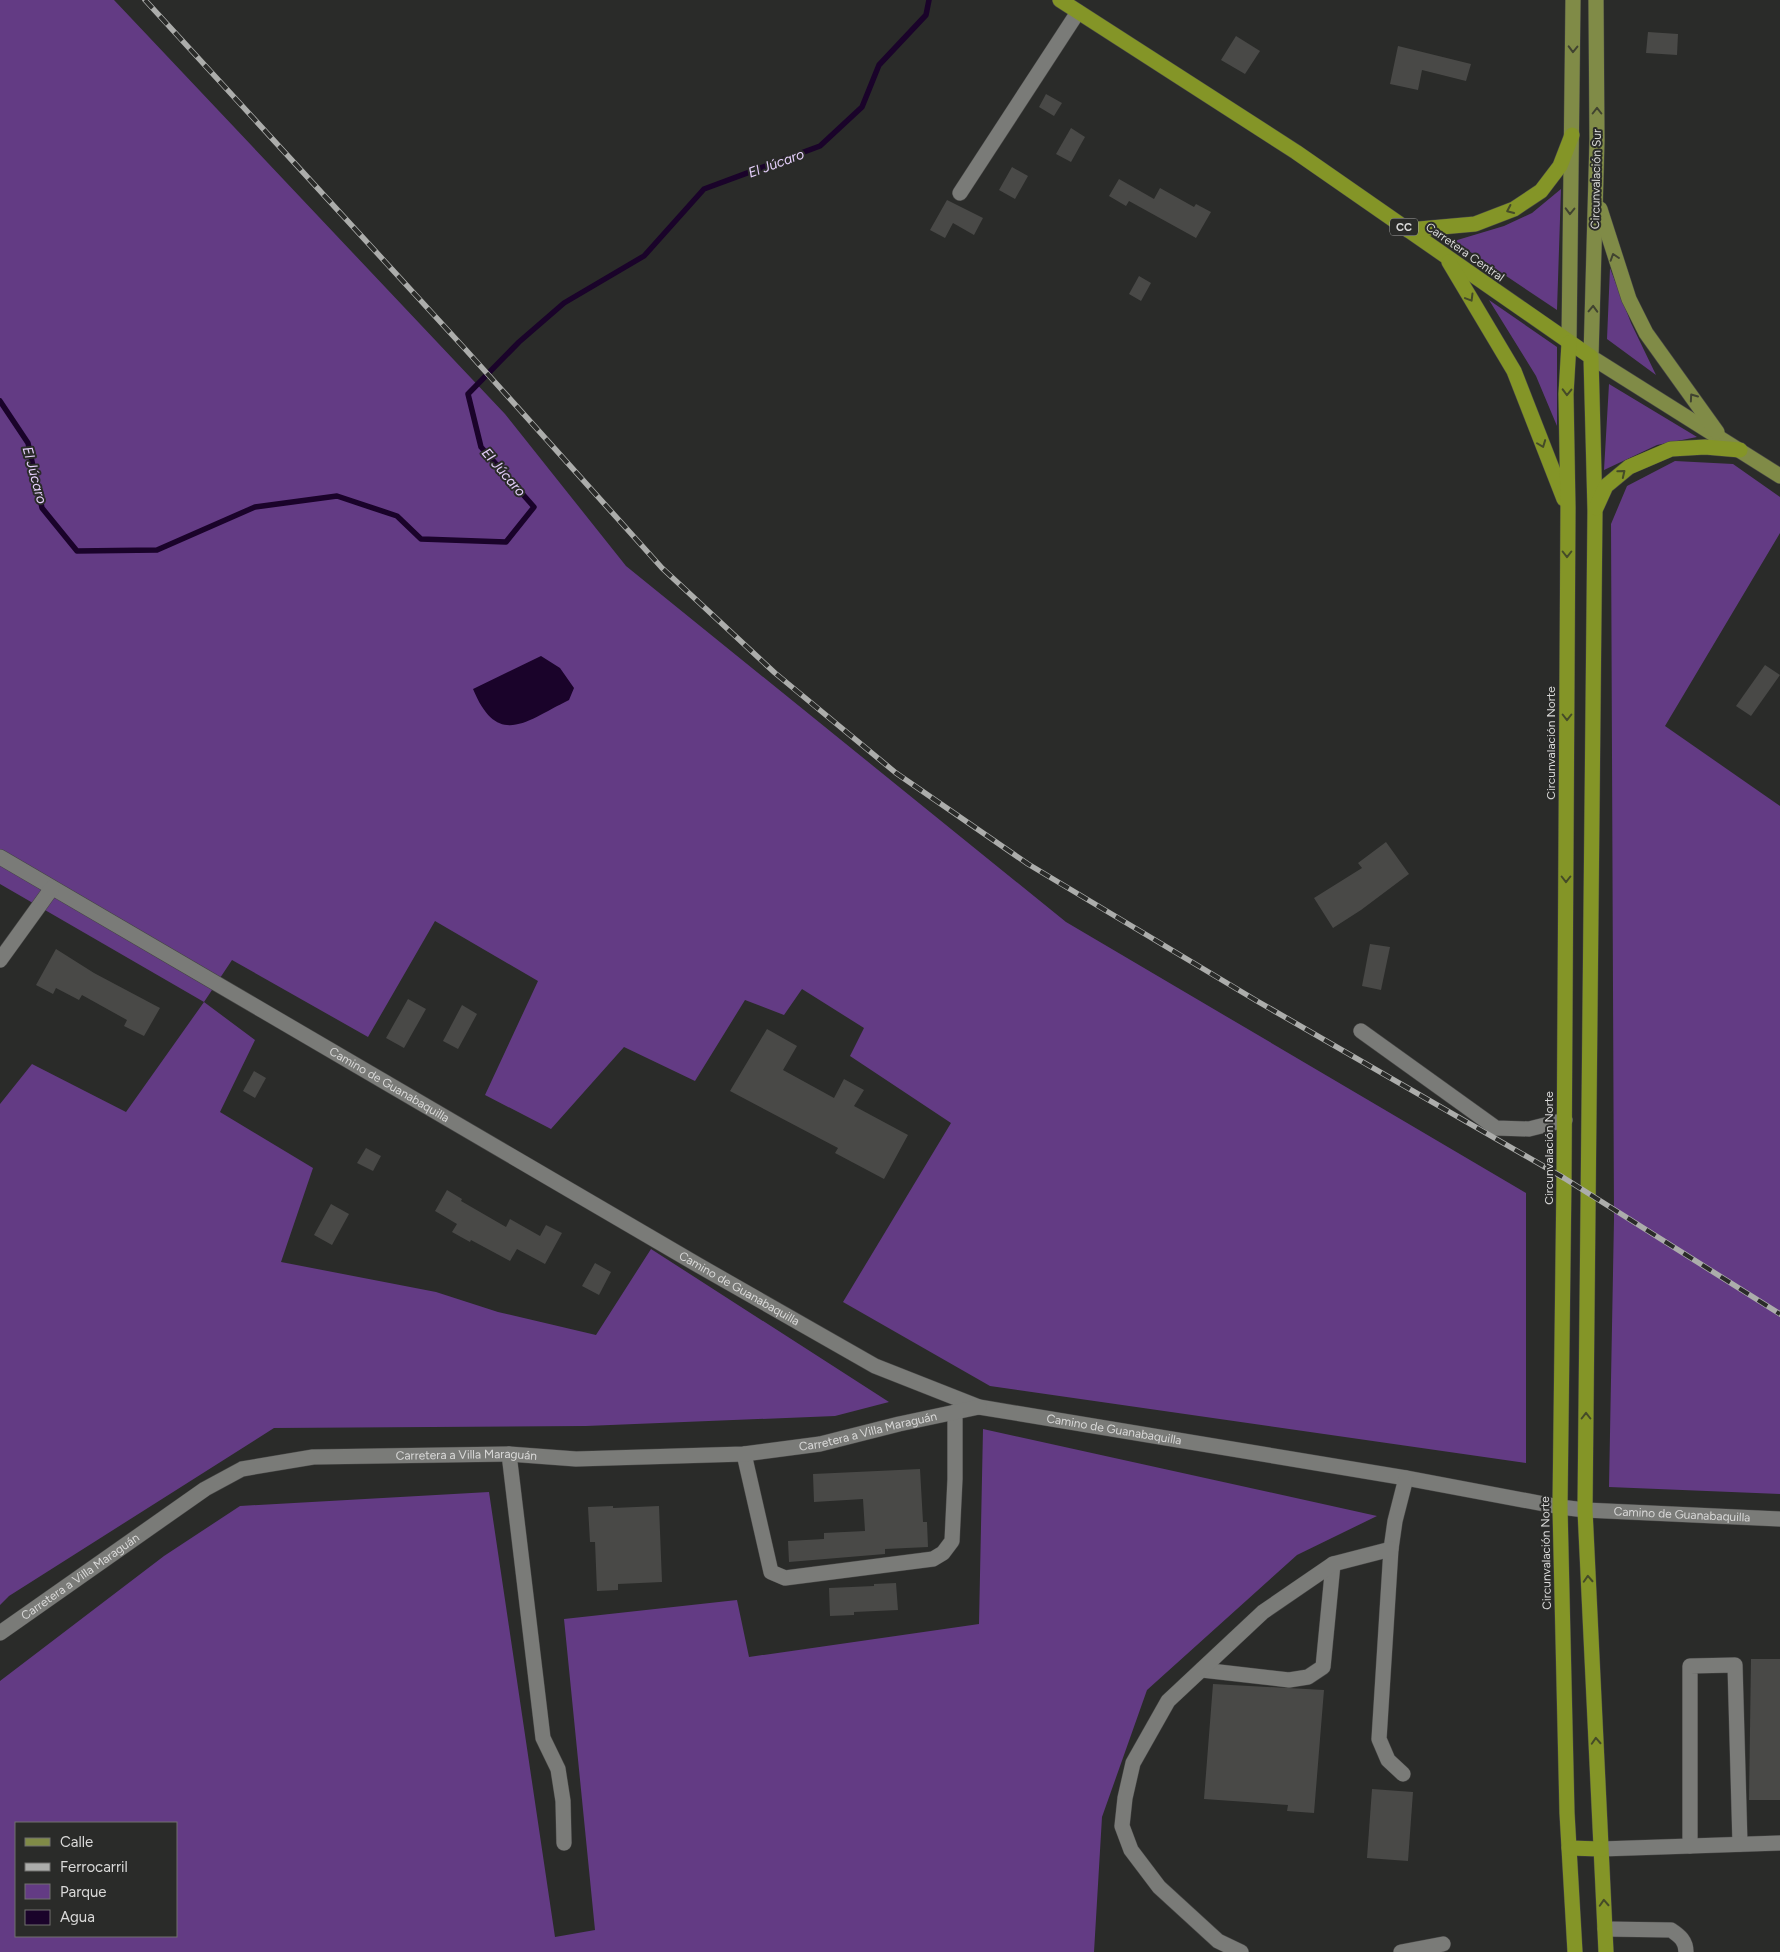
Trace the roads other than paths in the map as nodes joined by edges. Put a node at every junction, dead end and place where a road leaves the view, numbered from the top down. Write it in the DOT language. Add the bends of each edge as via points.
graph roads {
  1 [pos="1060,0"];
  2 [pos="1573,0"];
  3 [pos="1596,0"];
  4 [pos="1078,12"];
  5 [pos="1572,134"];
  6 [pos="960,193"];
  7 [pos="1596,196"];
  8 [pos="1408,230"];
  9 [pos="1445,257"];
  10 [pos="1568,343"];
  11 [pos="1591,358"];
  12 [pos="1720,438"];
  13 [pos="1740,450"];
  14 [pos="1780,476"];
  15 [pos="1568,508"];
  16 [pos="1595,511"];
  17 [pos="0,857"];
  18 [pos="52,888"];
  19 [pos="0,960"];
  20 [pos="1361,1030"];
  21 [pos="1565,1120"];
  22 [pos="979,1407"];
  23 [pos="955,1412"];
  24 [pos="509,1454"];
  25 [pos="744,1454"];
  26 [pos="1406,1478"];
  27 [pos="1560,1507"];
  28 [pos="1585,1510"];
  29 [pos="1780,1519"];
  30 [pos="1391,1549"];
  31 [pos="1333,1564"];
  32 [pos="0,1633"];
  33 [pos="1202,1670"];
  34 [pos="1403,1774"];
  35 [pos="564,1842"];
  36 [pos="1780,1843"];
  37 [pos="1740,1844"];
  38 [pos="1690,1846"];
  39 [pos="1569,1848"];
  40 [pos="1601,1849"];
  41 [pos="1605,1929"];
  42 [pos="1443,1944"];
  43 [pos="1241,1952"];
  44 [pos="1401,1952"];
  45 [pos="1575,1952"];
  46 [pos="1606,1952"];
  47 [pos="1686,1952"];
  1 -- 4 [label="highway, Carretera Central / CC"];
  2 -- 5 [label="main road, Circunvalación Sur, one-way"];
  7 -- 3 [label="main road, Circunvalación Sur, one-way"];
  4 -- 6 [label="street"];
  4 -- 8 [label="highway, Carretera Central / CC" via="1296,152"];
  5 -- 8 [label="highway, one-way" via="1560,166 1541,191 1514,210 1474,224"];
  5 -- 10 [label="main road, Circunvalación Sur, one-way"];
  11 -- 7 [label="main road, Circunvalación Sur, one-way"];
  12 -- 7 [label="main road, one-way" via="1646,333 1629,300"];
  8 -- 9 [label="highway, Carretera Central / CC"];
  9 -- 10 [label="highway, Carretera Central / CC"];
  9 -- 15 [label="highway, one-way" via="1514,371"];
  10 -- 11 [label="highway, Carretera Central / CC"];
  10 -- 15 [label="highway, Circunvalación Norte, one-way"];
  11 -- 12 [label="main road, Carretera Central / CC"];
  11 -- 16 [label="highway"];
  12 -- 13 [label="main road, Carretera Central / CC"];
  13 -- 14 [label="main road, Carretera Central / CC"];
  16 -- 13 [label="highway, one-way" via="1606,486 1613,479 1629,467 1671,449"];
  15 -- 21 [label="highway, Circunvalación Norte, one-way"];
  28 -- 16 [label="highway, one-way"];
  17 -- 18 [label="street, Camino de Guanabaquilla"];
  18 -- 19 [label="street"];
  18 -- 22 [label="street, Camino de Guanabaquilla" via="875,1366"];
  20 -- 21 [label="street" via="1496,1128 1529,1129"];
  21 -- 27 [label="highway, Circunvalación Norte"];
  22 -- 23 [label="street, Carretera a Villa Maraguán"];
  22 -- 26 [label="street, Camino de Guanabaquilla"];
  23 -- 25 [label="street, Carretera a Villa Maraguán" via="820,1444"];
  23 -- 25 [label="street" via="952,1541 943,1553 932,1558 785,1578 771,1572"];
  24 -- 25 [label="street, Carretera a Villa Maraguán" via="576,1460"];
  24 -- 32 [label="street, Carretera a Villa Maraguán" via="313,1457 242,1469 205,1489"];
  24 -- 35 [label="street" via="543,1738 558,1769"];
  26 -- 27 [label="street, Camino de Guanabaquilla"];
  26 -- 30 [label="street"];
  27 -- 28 [label="street, Camino de Guanabaquilla"];
  27 -- 39 [label="highway, Circunvalación Norte"];
  28 -- 29 [label="street, Camino de Guanabaquilla"];
  40 -- 28 [label="highway, one-way"];
  30 -- 31 [label="street"];
  30 -- 34 [label="street" via="1379,1739 1388,1760"];
  31 -- 33 [label="street" via="1263,1612"];
  31 -- 33 [label="street" via="1323,1668 1308,1677 1289,1680"];
  33 -- 43 [label="street" via="1168,1702 1133,1763 1122,1826 1132,1850 1159,1888 1218,1941"];
  36 -- 37 [label="street"];
  37 -- 38 [label="street"];
  37 -- 38 [label="street" via="1735,1665 1690,1666"];
  38 -- 40 [label="street"];
  39 -- 40 [label="highway"];
  39 -- 45 [label="highway, Circunvalación Norte"];
  41 -- 40 [label="highway, one-way"];
  41 -- 46 [label="highway"];
  41 -- 47 [label="street" via="1671,1930 1680,1935 1686,1944"];
  42 -- 44 [label="street"];
}
